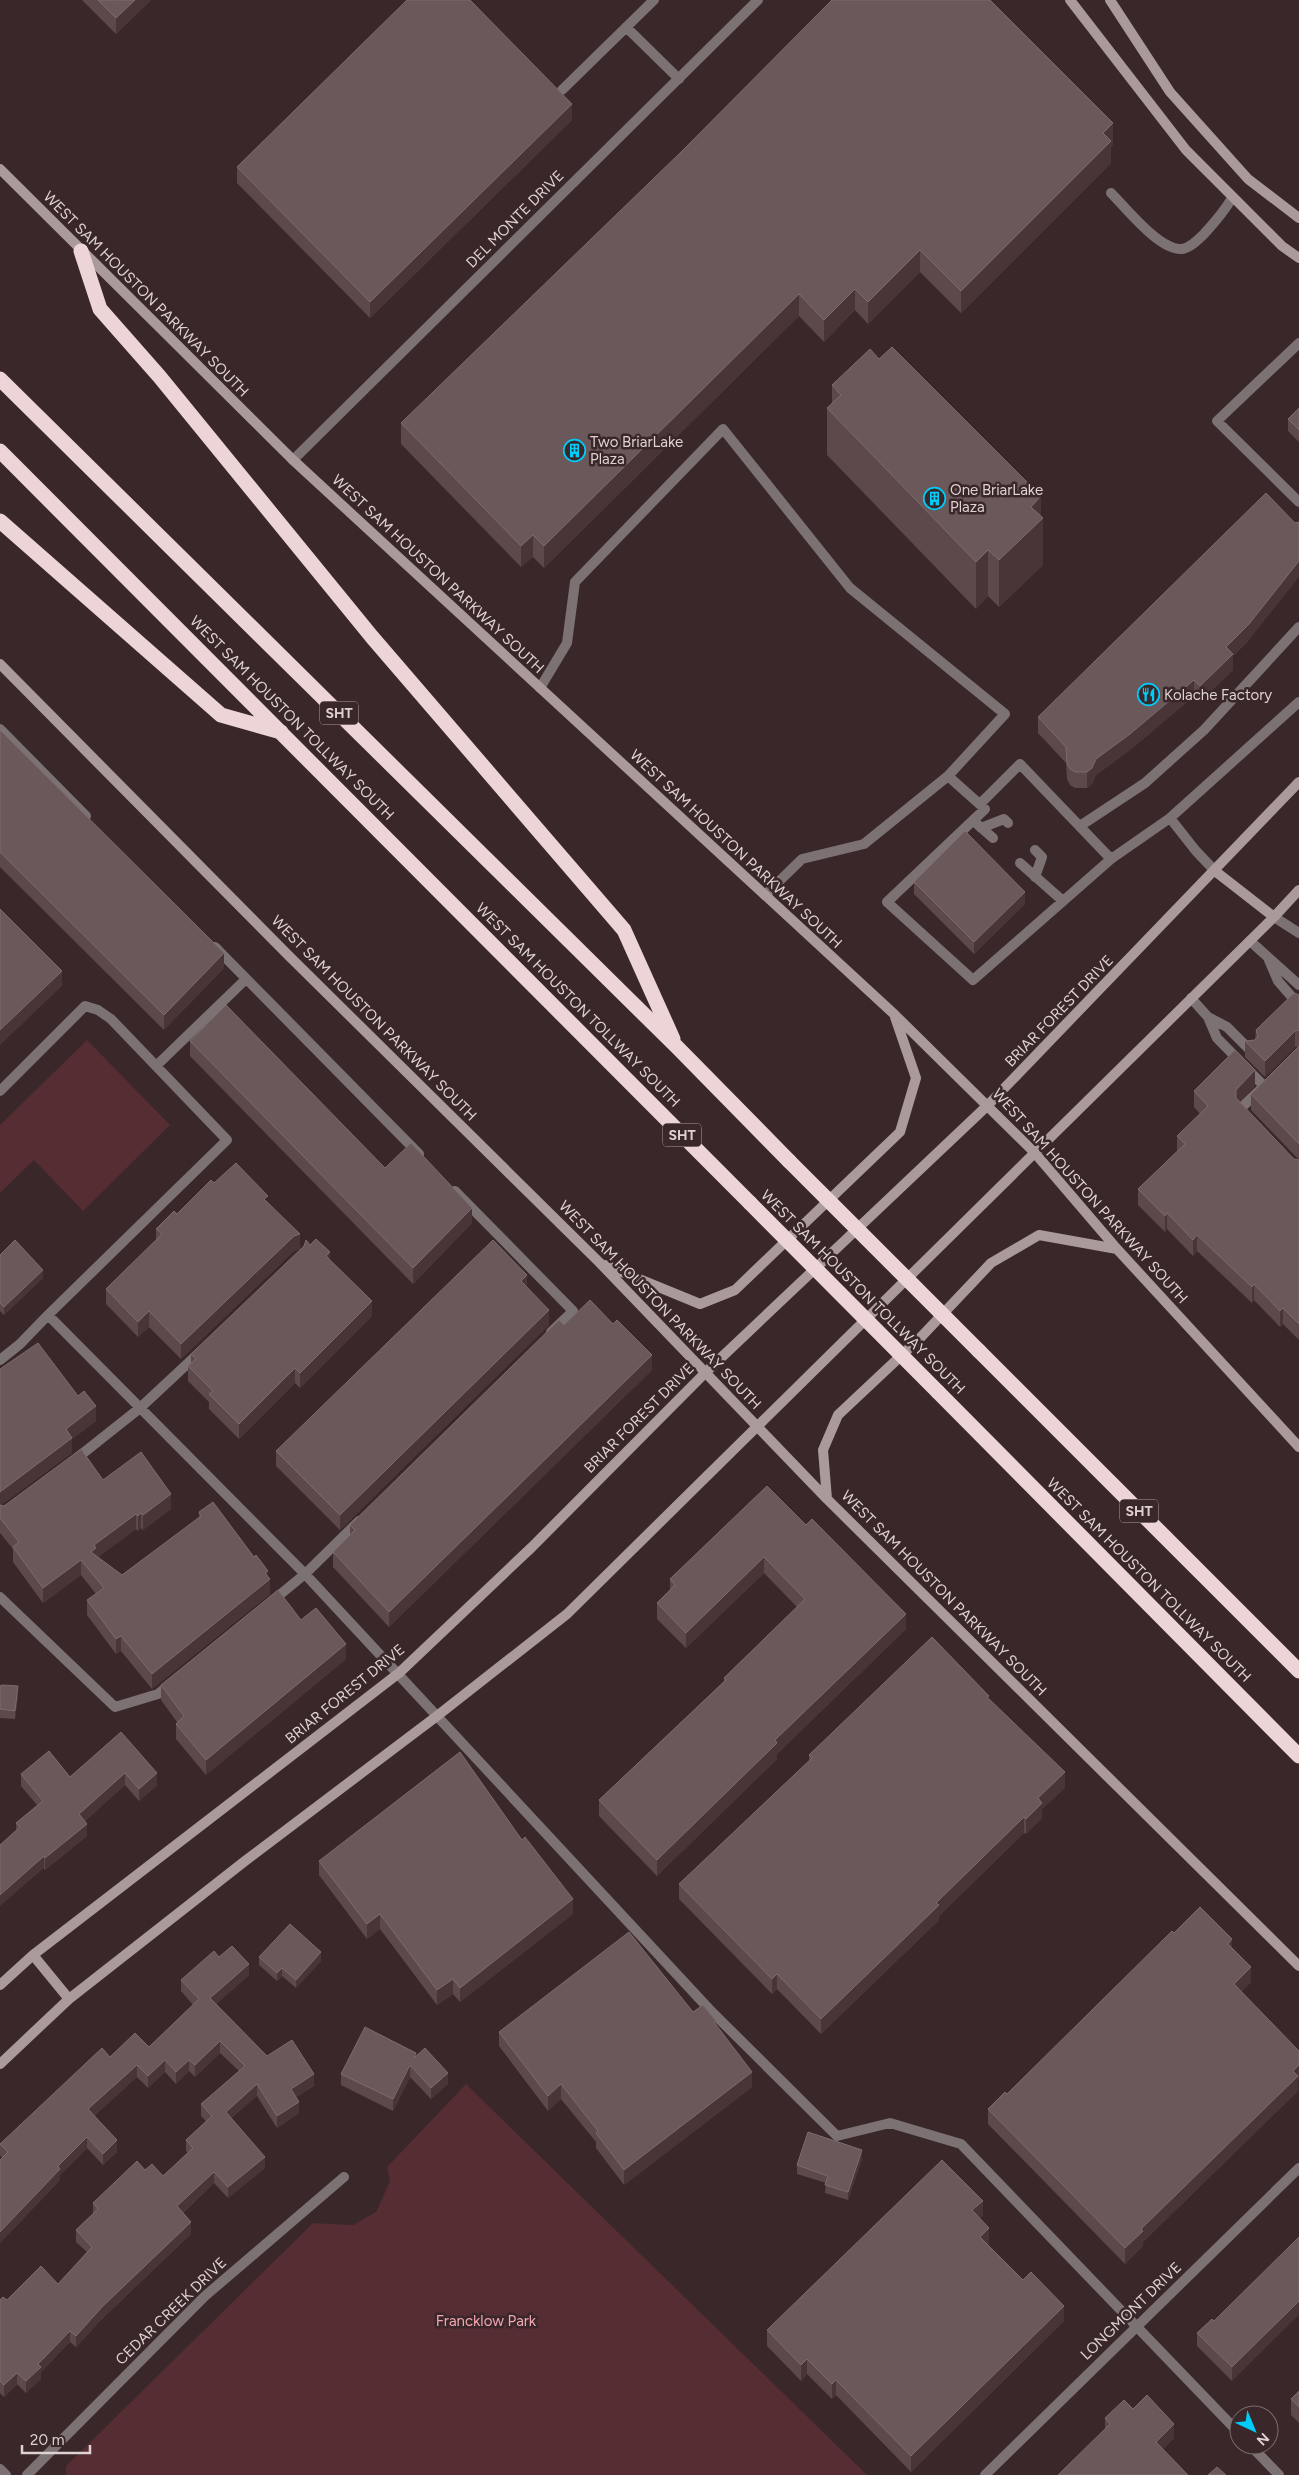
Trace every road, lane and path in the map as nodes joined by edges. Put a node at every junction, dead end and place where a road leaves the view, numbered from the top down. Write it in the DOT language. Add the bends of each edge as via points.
graph roads {
  1 [pos="654,0"];
  2 [pos="758,0"];
  3 [pos="1070,0"];
  4 [pos="1110,0"];
  5 [pos="626,27"];
  6 [pos="679,78"];
  7 [pos="562,90"];
  8 [pos="0,169"];
  9 [pos="1111,193"];
  10 [pos="1232,198"];
  11 [pos="1299,218"];
  12 [pos="81,251"];
  13 [pos="1299,258"];
  14 [pos="1299,343"];
  15 [pos="0,379"];
  16 [pos="0,451"];
  17 [pos="293,460"];
  18 [pos="1299,502"];
  19 [pos="0,521"];
  20 [pos="1299,627"];
  21 [pos="0,664"];
  22 [pos="540,688"];
  23 [pos="1299,702"];
  24 [pos="0,729"];
  25 [pos="283,733"];
  26 [pos="948,776"];
  27 [pos="1299,782"];
  28 [pos="980,804"];
  29 [pos="1170,818"];
  30 [pos="973,820"];
  31 [pos="1008,823"];
  32 [pos="96,826"];
  33 [pos="1080,826"];
  34 [pos="981,828"];
  35 [pos="993,838"];
  36 [pos="1035,850"];
  37 [pos="1111,859"];
  38 [pos="1020,864"];
  39 [pos="1216,871"];
  40 [pos="1035,876"];
  41 [pos="1299,890"];
  42 [pos="765,895"];
  43 [pos="1063,901"];
  44 [pos="1274,917"];
  45 [pos="1299,933"];
  46 [pos="205,937"];
  47 [pos="1250,941"];
  48 [pos="1268,959"];
  49 [pos="246,979"];
  50 [pos="1299,985"];
  51 [pos="1190,998"];
  52 [pos="1298,1004"];
  53 [pos="894,1014"];
  54 [pos="1208,1017"];
  55 [pos="677,1047"];
  56 [pos="1251,1051"];
  57 [pos="156,1066"];
  58 [pos="1273,1076"];
  59 [pos="1264,1086"];
  60 [pos="0,1091"];
  61 [pos="988,1105"];
  62 [pos="1250,1121"];
  63 [pos="1034,1152"];
  64 [pos="427,1162"];
  65 [pos="448,1184"];
  66 [pos="1117,1249"];
  67 [pos="599,1262"];
  68 [pos="48,1316"];
  69 [pos="545,1338"];
  70 [pos="208,1344"];
  71 [pos="0,1360"];
  72 [pos="706,1372"];
  73 [pos="140,1408"];
  74 [pos="757,1426"];
  75 [pos="1299,1447"];
  76 [pos="62,1470"];
  77 [pos="827,1499"];
  78 [pos="368,1512"];
  79 [pos="305,1574"];
  80 [pos="0,1597"];
  81 [pos="259,1612"];
  82 [pos="1299,1671"];
  83 [pos="399,1673"];
  84 [pos="181,1675"];
  85 [pos="437,1716"];
  86 [pos="1299,1756"];
  87 [pos="33,1955"];
  88 [pos="1299,1966"];
  89 [pos="0,1985"];
  90 [pos="69,1999"];
  91 [pos="0,2064"];
  92 [pos="1299,2168"];
  93 [pos="344,2177"];
  94 [pos="1136,2327"];
  95 [pos="1229,2423"];
  96 [pos="1260,2455"];
  97 [pos="0,2469"];
  98 [pos="6,2475"];
  99 [pos="27,2475"];
  100 [pos="985,2475"];
  101 [pos="1279,2475"];
  1 -- 5 [label="street"];
  2 -- 6 [label="street, DEL MONTE DRIVE"];
  3 -- 10 [label="main road" via="1174,135"];
  4 -- 11 [label="main road" via="1170,92 1248,178"];
  5 -- 6 [label="street"];
  5 -- 7 [label="street"];
  6 -- 17 [label="street, DEL MONTE DRIVE"];
  8 -- 12 [label="main road, WEST SAM HOUSTON PARKWAY SOUTH"];
  9 -- 10 [label="street" via="1160,242 1172,249 1184,249 1197,241 1223,215"];
  10 -- 13 [label="main road"];
  12 -- 17 [label="main road, WEST SAM HOUSTON PARKWAY SOUTH"];
  12 -- 55 [label="highway" via="100,309 159,376 372,637 624,930"];
  14 -- 18 [label="street" via="1216,421"];
  15 -- 55 [label="highway, SHT"];
  16 -- 25 [label="highway, WEST SAM HOUSTON TOLLWAY SOUTH / SHT"];
  17 -- 22 [label="main road, WEST SAM HOUSTON PARKWAY SOUTH"];
  19 -- 25 [label="highway" via="220,715"];
  20 -- 33 [label="street" via="1204,730 1145,783"];
  21 -- 67 [label="main road, WEST SAM HOUSTON PARKWAY SOUTH"];
  22 -- 26 [label="street" via="567,643 576,582 723,429 850,588 1004,714"];
  22 -- 42 [label="main road, WEST SAM HOUSTON PARKWAY SOUTH"];
  23 -- 29 [label="street"];
  24 -- 32 [label="street"];
  25 -- 86 [label="highway, WEST SAM HOUSTON TOLLWAY SOUTH / SHT, bridge"];
  26 -- 28 [label="street"];
  26 -- 42 [label="street" via="864,844 802,859"];
  27 -- 39 [label="main road, BRIAR FOREST DRIVE"];
  28 -- 30 [label="street" via="985,809"];
  28 -- 33 [label="street" via="1020,764"];
  29 -- 37 [label="street"];
  29 -- 39 [label="street" via="1196,852"];
  30 -- 34 [label="street"];
  30 -- 43 [label="street" via="887,902 903,918 973,980"];
  31 -- 34 [label="street" via="1004,819"];
  33 -- 37 [label="street"];
  34 -- 35 [label="street"];
  36 -- 40 [label="street" via="1042,858"];
  37 -- 43 [label="street"];
  38 -- 40 [label="street"];
  39 -- 44 [label="main road"];
  39 -- 61 [label="main road, BRIAR FOREST DRIVE"];
  40 -- 43 [label="street"];
  41 -- 44 [label="main road"];
  42 -- 53 [label="main road, WEST SAM HOUSTON PARKWAY SOUTH"];
  44 -- 45 [label="street"];
  44 -- 47 [label="main road"];
  46 -- 49 [label="street"];
  47 -- 48 [label="street"];
  47 -- 51 [label="main road"];
  48 -- 50 [label="street"];
  48 -- 52 [label="street" via="1278,981"];
  49 -- 57 [label="street"];
  49 -- 64 [label="street"];
  51 -- 54 [label="street"];
  51 -- 63 [label="main road"];
  53 -- 61 [label="main road, WEST SAM HOUSTON PARKWAY SOUTH"];
  53 -- 67 [label="main road" via="916,1078 900,1132 735,1290 700,1304"];
  54 -- 56 [label="street" via="1226,1027"];
  54 -- 59 [label="street" via="1217,1038"];
  55 -- 82 [label="highway, SHT, bridge"];
  57 -- 60 [label="street" via="111,1019 85,1006"];
  57 -- 68 [label="street" via="227,1140"];
  58 -- 59 [label="street"];
  59 -- 62 [label="street" via="1241,1110"];
  61 -- 63 [label="main road, WEST SAM HOUSTON PARKWAY SOUTH"];
  61 -- 72 [label="main road, BRIAR FOREST DRIVE"];
  63 -- 66 [label="main road, WEST SAM HOUSTON PARKWAY SOUTH"];
  63 -- 74 [label="main road"];
  65 -- 69 [label="street" via="573,1310"];
  66 -- 75 [label="main road, WEST SAM HOUSTON PARKWAY SOUTH"];
  66 -- 77 [label="main road" via="1039,1235 991,1264 921,1337 838,1415 823,1450"];
  67 -- 72 [label="main road, WEST SAM HOUSTON PARKWAY SOUTH"];
  68 -- 71 [label="street"];
  68 -- 73 [label="street"];
  70 -- 73 [label="street"];
  72 -- 74 [label="main road, WEST SAM HOUSTON PARKWAY SOUTH"];
  72 -- 83 [label="main road, BRIAR FOREST DRIVE" via="532,1547"];
  73 -- 76 [label="street"];
  73 -- 79 [label="street"];
  74 -- 77 [label="main road, WEST SAM HOUSTON PARKWAY SOUTH"];
  74 -- 85 [label="main road" via="568,1614"];
  77 -- 88 [label="main road, WEST SAM HOUSTON PARKWAY SOUTH"];
  78 -- 79 [label="street"];
  79 -- 81 [label="street"];
  79 -- 83 [label="street"];
  80 -- 84 [label="street" via="115,1707 158,1694"];
  83 -- 85 [label="street"];
  83 -- 87 [label="main road, BRIAR FOREST DRIVE"];
  85 -- 90 [label="main road" via="244,1861"];
  85 -- 94 [label="street" via="710,2010 837,2136 890,2123 960,2144"];
  87 -- 89 [label="main road, BRIAR FOREST DRIVE"];
  87 -- 90 [label="main road"];
  90 -- 91 [label="main road"];
  92 -- 94 [label="street, LONGMONT DRIVE"];
  93 -- 99 [label="street, CEDAR CREEK DRIVE" via="205,2296"];
  94 -- 95 [label="street"];
  94 -- 100 [label="street, LONGMONT DRIVE"];
  96 -- 101 [label="street"];
  97 -- 98 [label="street"];
}
